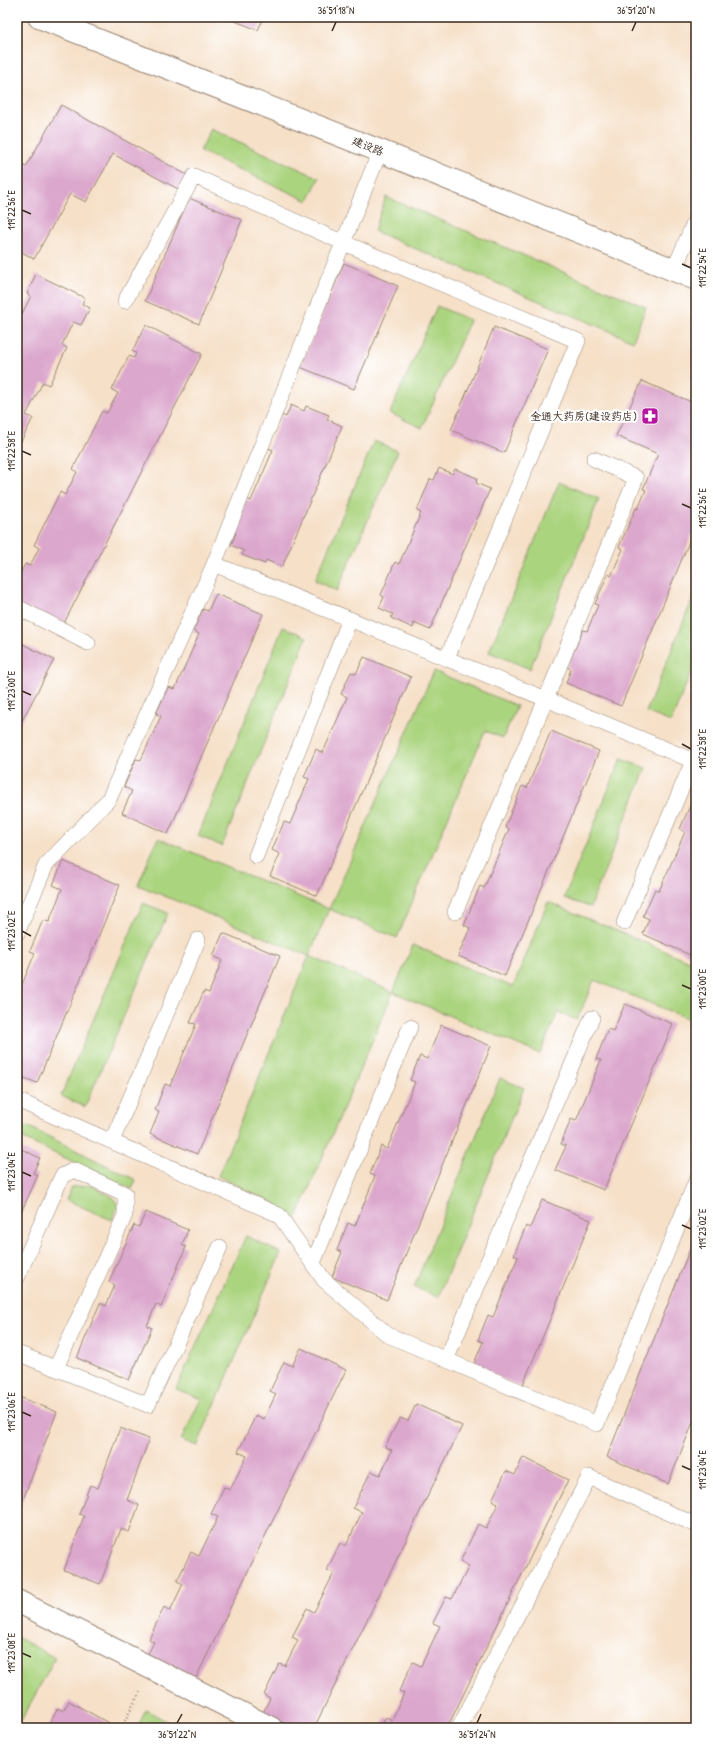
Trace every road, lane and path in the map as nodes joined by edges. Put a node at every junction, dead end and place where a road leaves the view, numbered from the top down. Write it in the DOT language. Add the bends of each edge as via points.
graph roads {
  1 [pos="39,17"];
  2 [pos="380,151"];
  3 [pos="696,218"];
  4 [pos="344,243"];
  5 [pos="674,270"];
  6 [pos="696,279"];
  7 [pos="125,301"];
  8 [pos="594,459"];
  9 [pos="214,564"];
  10 [pos="17,607"];
  11 [pos="350,619"];
  12 [pos="88,643"];
  13 [pos="447,658"];
  14 [pos="546,699"];
  15 [pos="695,759"];
  16 [pos="256,856"];
  17 [pos="455,912"];
  18 [pos="624,923"];
  19 [pos="17,933"];
  20 [pos="198,940"];
  21 [pos="592,1018"];
  22 [pos="410,1028"];
  23 [pos="17,1100"];
  24 [pos="112,1142"];
  25 [pos="696,1181"];
  26 [pos="220,1247"];
  27 [pos="313,1263"];
  28 [pos="17,1278"];
  29 [pos="17,1353"];
  30 [pos="446,1360"];
  31 [pos="56,1368"];
  32 [pos="696,1525"];
  33 [pos="17,1601"];
  34 [pos="141,1690"];
  35 [pos="121,1728"];
  36 [pos="271,1728"];
  37 [pos="459,1728"];
  1 -- 2 [label="street, 建设路"];
  2 -- 4 [label="lane"];
  2 -- 5 [label="street, 建设路"];
  3 -- 5 [label="lane"];
  4 -- 7 [label="lane" via="194,176"];
  4 -- 9 [label="lane"];
  4 -- 13 [label="lane" via="578,341"];
  5 -- 6 [label="street, 建设路"];
  8 -- 14 [label="lane" via="636,478"];
  9 -- 11 [label="lane"];
  9 -- 19 [label="lane" via="109,799 46,865"];
  10 -- 12 [label="lane"];
  11 -- 13 [label="lane"];
  11 -- 16 [label="lane"];
  13 -- 14 [label="lane"];
  14 -- 15 [label="lane"];
  14 -- 17 [label="lane"];
  15 -- 18 [label="lane"];
  20 -- 24 [label="lane"];
  21 -- 30 [label="lane"];
  22 -- 27 [label="lane"];
  23 -- 24 [label="lane"];
  24 -- 27 [label="lane" via="279,1215"];
  25 -- 30 [label="lane" via="597,1424"];
  26 -- 31 [label="lane" via="148,1405"];
  27 -- 30 [label="lane" via="324,1280 388,1335"];
  28 -- 31 [label="lane" via="62,1176 74,1170 125,1194 125,1215"];
  29 -- 31 [label="lane"];
  32 -- 37 [label="lane" via="589,1477"];
  33 -- 36 [label="street"];
  34 -- 35 [label="path"];
}
